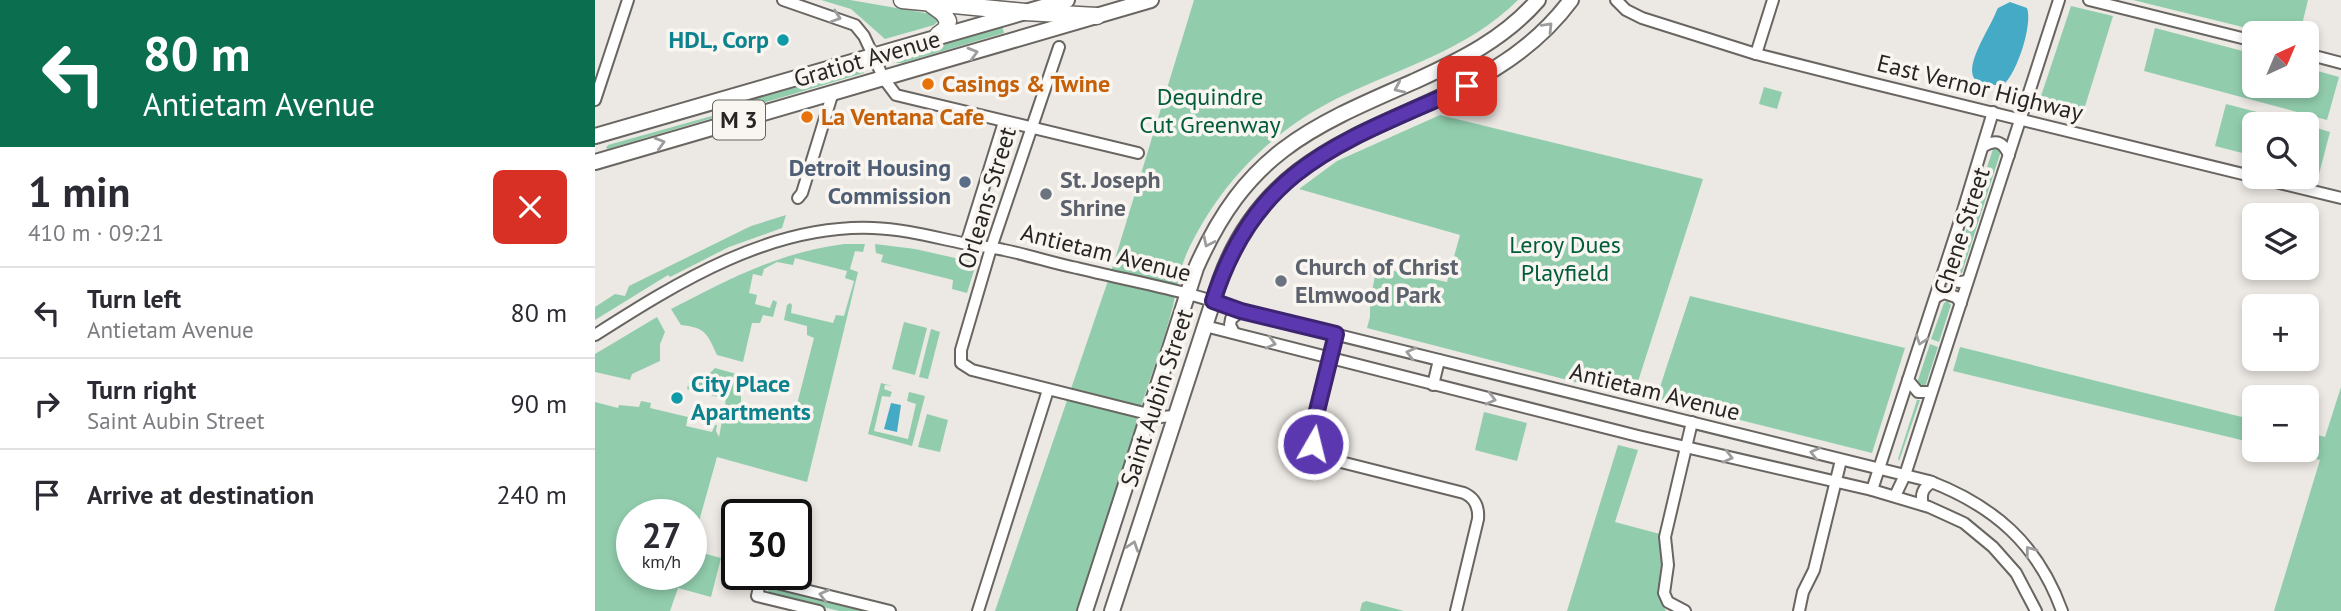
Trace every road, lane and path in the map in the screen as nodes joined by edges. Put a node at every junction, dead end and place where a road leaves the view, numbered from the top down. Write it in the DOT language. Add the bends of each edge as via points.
graph roads {
  1 [pos="628,0"];
  2 [pos="783,0"];
  3 [pos="902,0"];
  4 [pos="1067,0"];
  5 [pos="1151,0"];
  6 [pos="1538,0"];
  7 [pos="1571,0"];
  8 [pos="1616,0"];
  9 [pos="1773,0"];
  10 [pos="2059,0"];
  11 [pos="2089,0"];
  12 [pos="930,4"];
  13 [pos="1025,12"];
  14 [pos="1097,16"];
  15 [pos="1506,31"];
  16 [pos="938,35"];
  17 [pos="2242,38"];
  18 [pos="1059,47"];
  19 [pos="1522,51"];
  20 [pos="1756,54"];
  21 [pos="873,55"];
  22 [pos="2319,57"];
  23 [pos="2341,63"];
  24 [pos="884,79"];
  25 [pos="832,92"];
  26 [pos="595,100"];
  27 [pos="1993,112"];
  28 [pos="2021,119"];
  29 [pos="1004,122"];
  30 [pos="1030,128"];
  31 [pos="595,136"];
  32 [pos="1984,146"];
  33 [pos="1138,153"];
  34 [pos="2009,155"];
  35 [pos="595,162"];
  36 [pos="798,198"];
  37 [pos="2341,198"];
  38 [pos="1232,202"];
  39 [pos="1253,217"];
  40 [pos="966,244"];
  41 [pos="991,248"];
  42 [pos="1196,268"];
  43 [pos="1944,271"];
  44 [pos="1220,280"];
  45 [pos="1968,280"];
  46 [pos="1187,295"];
  47 [pos="1936,297"];
  48 [pos="1213,301"];
  49 [pos="1961,303"];
  50 [pos="1241,311"];
  51 [pos="1205,326"];
  52 [pos="1234,333"];
  53 [pos="1336,334"];
  54 [pos="595,335"];
  55 [pos="1171,345"];
  56 [pos="1196,352"];
  57 [pos="1330,359"];
  58 [pos="1439,360"];
  59 [pos="1908,380"];
  60 [pos="1433,384"];
  61 [pos="1048,390"];
  62 [pos="1931,391"];
  63 [pos="1149,414"];
  64 [pos="1175,416"];
  65 [pos="1692,422"];
  66 [pos="1686,447"];
  67 [pos="1841,460"];
  68 [pos="1879,468"];
  69 [pos="1905,475"];
  70 [pos="1835,482"];
  71 [pos="1932,482"];
  72 [pos="1872,490"];
  73 [pos="1895,496"];
  74 [pos="1923,505"];
  75 [pos="819,611"];
  76 [pos="890,611"];
  77 [pos="978,611"];
  78 [pos="1085,611"];
  79 [pos="1112,611"];
  80 [pos="1456,611"];
  81 [pos="1685,611"];
  82 [pos="1799,611"];
  83 [pos="2036,611"];
  84 [pos="2062,611"];
  1 -- 26 [label="street"];
  2 -- 21 [label="street, one-way" via="855,25"];
  3 -- 12 [label="highway"];
  4 -- 13 [label="main road, Gratiot Avenue / M 3"];
  5 -- 14 [label="main road, Gratiot Avenue / M 3"];
  6 -- 15 [label="main road, Saint Aubin Street"];
  19 -- 7 [label="main road, Saint Aubin Street, one-way"];
  8 -- 20 [label="street, East Vernor Highway" via="1642,18"];
  9 -- 20 [label="street"];
  10 -- 28 [label="street, Chene Street"];
  11 -- 17 [label="street"];
  12 -- 13 [label="highway"];
  12 -- 16 [label="highway" via="948,20"];
  13 -- 14 [label="highway"];
  13 -- 16 [label="main road, Gratiot Avenue / M 3"];
  24 -- 14 [label="main road, Gratiot Avenue / M 3, one-way"];
  15 -- 19 [label="main road"];
  15 -- 38 [label="main road, Saint Aubin Street, one-way" via="1464,59 1315,127 1272,158"];
  16 -- 21 [label="main road, Gratiot Avenue / M 3"];
  18 -- 30 [label="street, Orleans Street"];
  19 -- 39 [label="main road, Saint Aubin Street" via="1467,86 1328,149 1285,181"];
  20 -- 27 [label="street, East Vernor Highway"];
  21 -- 24 [label="street"];
  21 -- 31 [label="main road, Gratiot Avenue / M 3"];
  22 -- 23 [label="street"];
  24 -- 25 [label="main road, Gratiot Avenue / M 3"];
  24 -- 29 [label="street" via="896,95"];
  35 -- 25 [label="main road, Gratiot Avenue / M 3, one-way"];
  25 -- 36 [label="street"];
  27 -- 28 [label="street, East Vernor Highway"];
  27 -- 32 [label="street, Chene Street"];
  28 -- 34 [label="street, Chene Street"];
  28 -- 37 [label="street, East Vernor Highway"];
  29 -- 30 [label="street"];
  29 -- 40 [label="street, Orleans Street"];
  30 -- 33 [label="street"];
  30 -- 41 [label="street, Orleans Street"];
  32 -- 34 [label="street" via="1999,142"];
  32 -- 43 [label="street, Chene Street"];
  34 -- 45 [label="street, Chene Street"];
  38 -- 39 [label="main road"];
  38 -- 42 [label="main road, Saint Aubin Street, one-way"];
  39 -- 44 [label="main road, Saint Aubin Street"];
  40 -- 41 [label="street, Antietam Avenue"];
  40 -- 54 [label="street, Antietam Avenue" via="874,228 789,238 715,266"];
  41 -- 46 [label="street, Antietam Avenue"];
  41 -- 61 [label="street, Orleans Street" via="961,363"];
  42 -- 44 [label="main road" via="1205,277"];
  42 -- 46 [label="main road, Saint Aubin Street"];
  43 -- 45 [label="street" via="1953,281"];
  43 -- 47 [label="street, Chene Street"];
  44 -- 48 [label="main road, Saint Aubin Street"];
  45 -- 49 [label="street, Chene Street"];
  46 -- 48 [label="street, Antietam Avenue"];
  46 -- 55 [label="main road, Saint Aubin Street"];
  47 -- 49 [label="street" via="1950,294"];
  47 -- 59 [label="street, Chene Street, one-way"];
  48 -- 50 [label="street, Antietam Avenue"];
  48 -- 51 [label="main road, Saint Aubin Street"];
  49 -- 62 [label="street, Chene Street"];
  50 -- 52 [label="street" via="1231,319"];
  50 -- 53 [label="street, Antietam Avenue"];
  51 -- 52 [label="street, Antietam Avenue"];
  51 -- 56 [label="main road, Saint Aubin Street"];
  52 -- 57 [label="street, Antietam Avenue, one-way"];
  53 -- 57 [label="street"];
  58 -- 53 [label="street, Antietam Avenue, one-way"];
  55 -- 56 [label="main road" via="1185,344"];
  55 -- 63 [label="main road, Saint Aubin Street"];
  56 -- 64 [label="main road, Saint Aubin Street"];
  57 -- 60 [label="street, Antietam Avenue"];
  57 -- 80 [label="street" via="1311,435 1317,453 1464,493 1476,503 1478,519"];
  58 -- 60 [label="street"];
  58 -- 65 [label="street, Antietam Avenue"];
  59 -- 62 [label="street" via="1918,392"];
  59 -- 68 [label="street, Chene Street"];
  60 -- 66 [label="street, Antietam Avenue, one-way"];
  61 -- 63 [label="street"];
  61 -- 77 [label="street"];
  62 -- 69 [label="street, Chene Street"];
  63 -- 64 [label="street"];
  63 -- 78 [label="main road, Saint Aubin Street"];
  79 -- 64 [label="main road, Saint Aubin Street, one-way"];
  65 -- 66 [label="street"];
  67 -- 65 [label="street, Antietam Avenue, one-way"];
  66 -- 70 [label="street, Antietam Avenue, one-way"];
  66 -- 81 [label="street" via="1665,537 1668,565 1664,589 1668,602"];
  67 -- 68 [label="street, Antietam Avenue"];
  67 -- 70 [label="street"];
  68 -- 69 [label="street, Antietam Avenue"];
  68 -- 72 [label="street, Chene Street"];
  69 -- 71 [label="street"];
  69 -- 73 [label="street, Chene Street"];
  70 -- 72 [label="street, Antietam Avenue"];
  70 -- 82 [label="street"];
  71 -- 74 [label="street" via="1922,494"];
  84 -- 71 [label="street, one-way" via="2046,575 2019,537 1988,510"];
  72 -- 73 [label="street, Antietam Avenue"];
  73 -- 74 [label="street"];
  74 -- 83 [label="street" via="1964,523 1993,547 2016,573"];
  76 -- 75 [label="street, one-way" via="761,579 757,596"];
}
